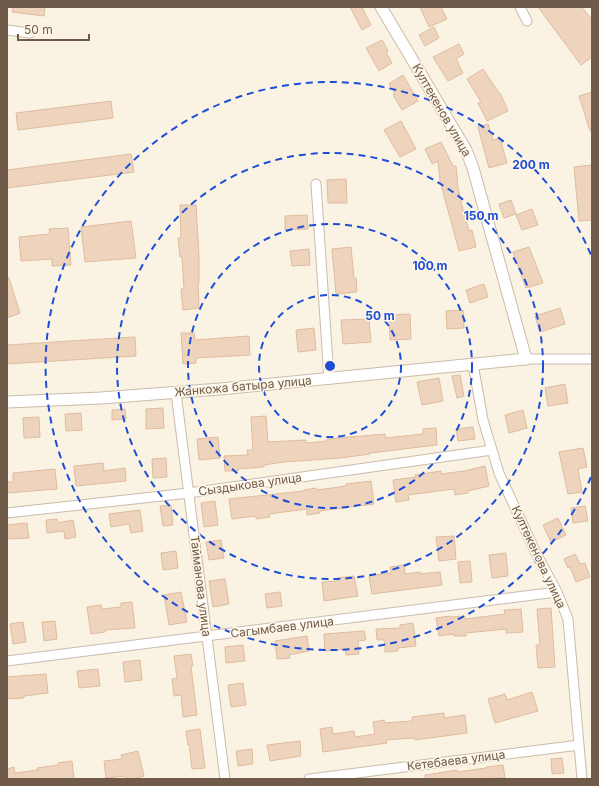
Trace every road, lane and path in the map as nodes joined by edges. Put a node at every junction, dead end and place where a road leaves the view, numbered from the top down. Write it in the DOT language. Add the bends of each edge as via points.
graph roads {
  1 [pos="381,7"];
  2 [pos="520,7"];
  3 [pos="527,21"];
  4 [pos="7,30"];
  5 [pos="30,32"];
  6 [pos="316,184"];
  7 [pos="526,359"];
  8 [pos="592,359"];
  9 [pos="473,364"];
  10 [pos="329,379"];
  11 [pos="176,393"];
  12 [pos="7,402"];
  13 [pos="492,450"];
  14 [pos="189,493"];
  15 [pos="7,513"];
  16 [pos="557,592"];
  17 [pos="207,637"];
  18 [pos="7,661"];
  19 [pos="579,744"];
  20 [pos="225,779"];
  21 [pos="309,779"];
  22 [pos="582,779"];
  1 -- 7 [label="street, Култекенов улица" via="466,150"];
  2 -- 3 [label="street"];
  4 -- 5 [label="street"];
  6 -- 10 [label="street"];
  7 -- 8 [label="street"];
  7 -- 9 [label="street, Жанкожа батыра улица"];
  9 -- 10 [label="street, Жанкожа батыра улица"];
  9 -- 13 [label="street, Култекенова улица" via="483,420"];
  10 -- 11 [label="street, Жанкожа батыра улица"];
  11 -- 12 [label="street, Жанкожа батыра улица"];
  11 -- 14 [label="street, Тайманова улица"];
  13 -- 14 [label="street, Сыздыкова улица"];
  13 -- 16 [label="street, Култекенова улица" via="499,473"];
  14 -- 15 [label="street, Сыздыкова улица"];
  14 -- 17 [label="street, Тайманова улица"];
  16 -- 17 [label="street, Сагымбаев улица"];
  16 -- 19 [label="street, Култекенова улица" via="568,619"];
  17 -- 18 [label="street, Сагымбаев улица"];
  17 -- 20 [label="street, Тайманова улица"];
  19 -- 21 [label="street, Кетебаева улица"];
  19 -- 22 [label="street, Култекенова улица"];
}
